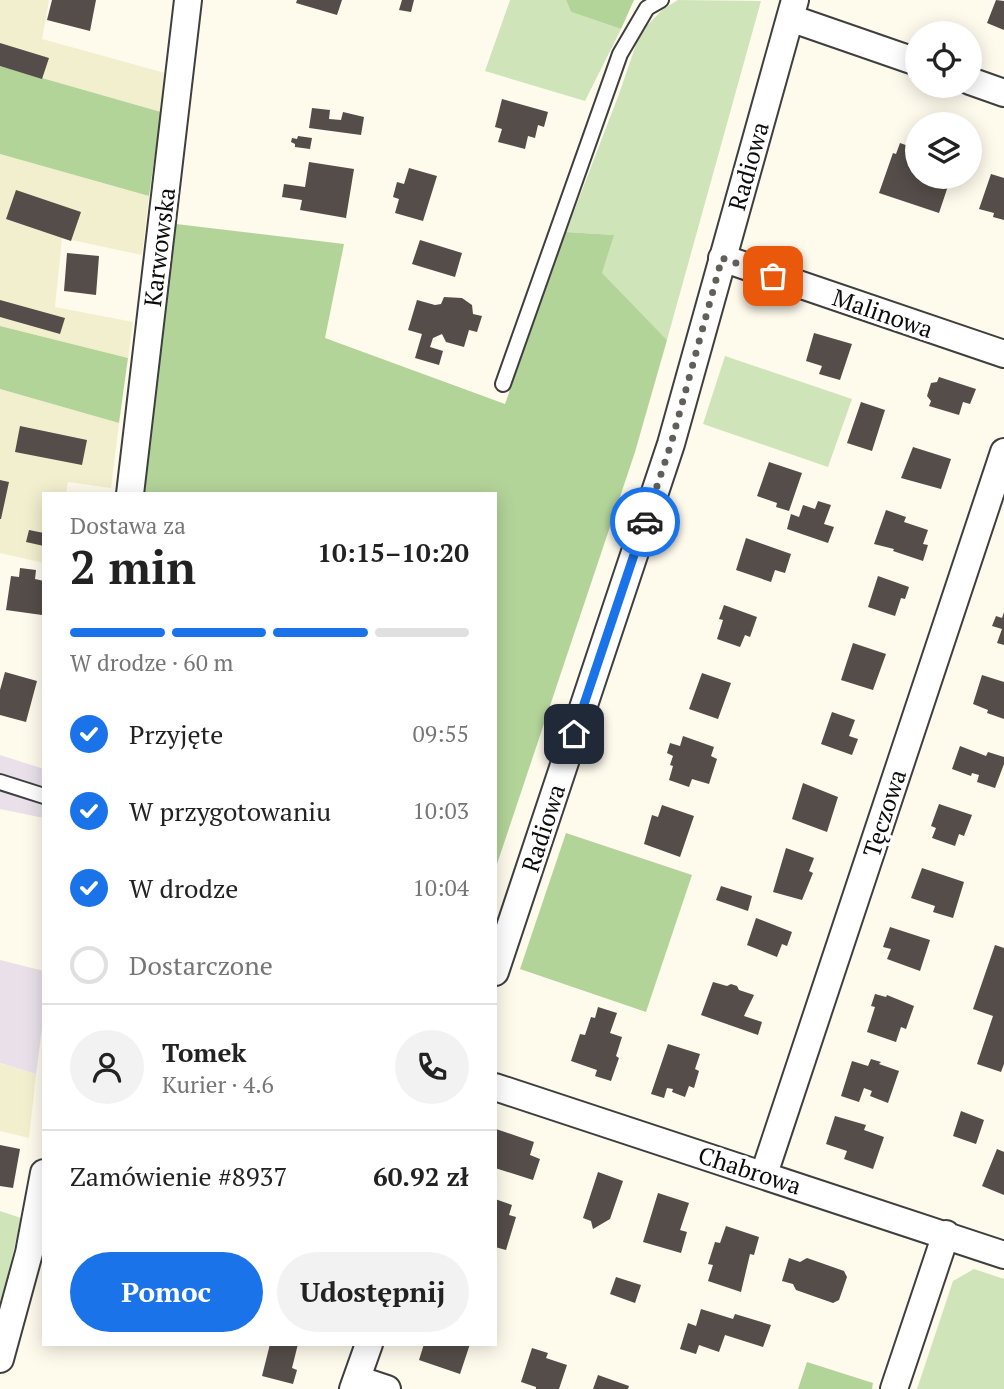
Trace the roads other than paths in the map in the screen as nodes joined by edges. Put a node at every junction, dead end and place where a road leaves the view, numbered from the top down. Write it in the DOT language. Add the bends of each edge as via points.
graph roads {
  1 [pos="188,0"];
  2 [pos="661,0"];
  3 [pos="648,4"];
  4 [pos="792,9"];
  5 [pos="905,57"];
  6 [pos="982,85"];
  7 [pos="1004,93"];
  8 [pos="722,258"];
  9 [pos="1004,354"];
  10 [pos="503,384"];
  11 [pos="1004,452"];
  12 [pos="130,492"];
  13 [pos="0,782"];
  14 [pos="42,795"];
  15 [pos="497,966"];
  16 [pos="497,1088"];
  17 [pos="764,1174"];
  18 [pos="42,1184"];
  19 [pos="946,1234"];
  20 [pos="1004,1255"];
  21 [pos="368,1346"];
  22 [pos="0,1359"];
  23 [pos="355,1384"];
  24 [pos="387,1389"];
  25 [pos="894,1389"];
  1 -- 12 [label="street, Karwowska"];
  2 -- 3 [label="lane"];
  3 -- 10 [label="lane" via="621,54"];
  4 -- 5 [label="street"];
  4 -- 8 [label="street, Radiowa"];
  6 -- 7 [label="street"];
  8 -- 9 [label="street, Malinowa"];
  8 -- 15 [label="street, Radiowa" via="671,444"];
  11 -- 17 [label="street, Tęczowa"];
  13 -- 14 [label="lane"];
  16 -- 17 [label="street, Chabrowa"];
  17 -- 19 [label="street, Chabrowa"];
  18 -- 22 [label="street" via="29,1253"];
  19 -- 20 [label="street, Chabrowa"];
  19 -- 25 [label="street"];
  21 -- 23 [label="street"];
  23 -- 24 [label="street"];
}
